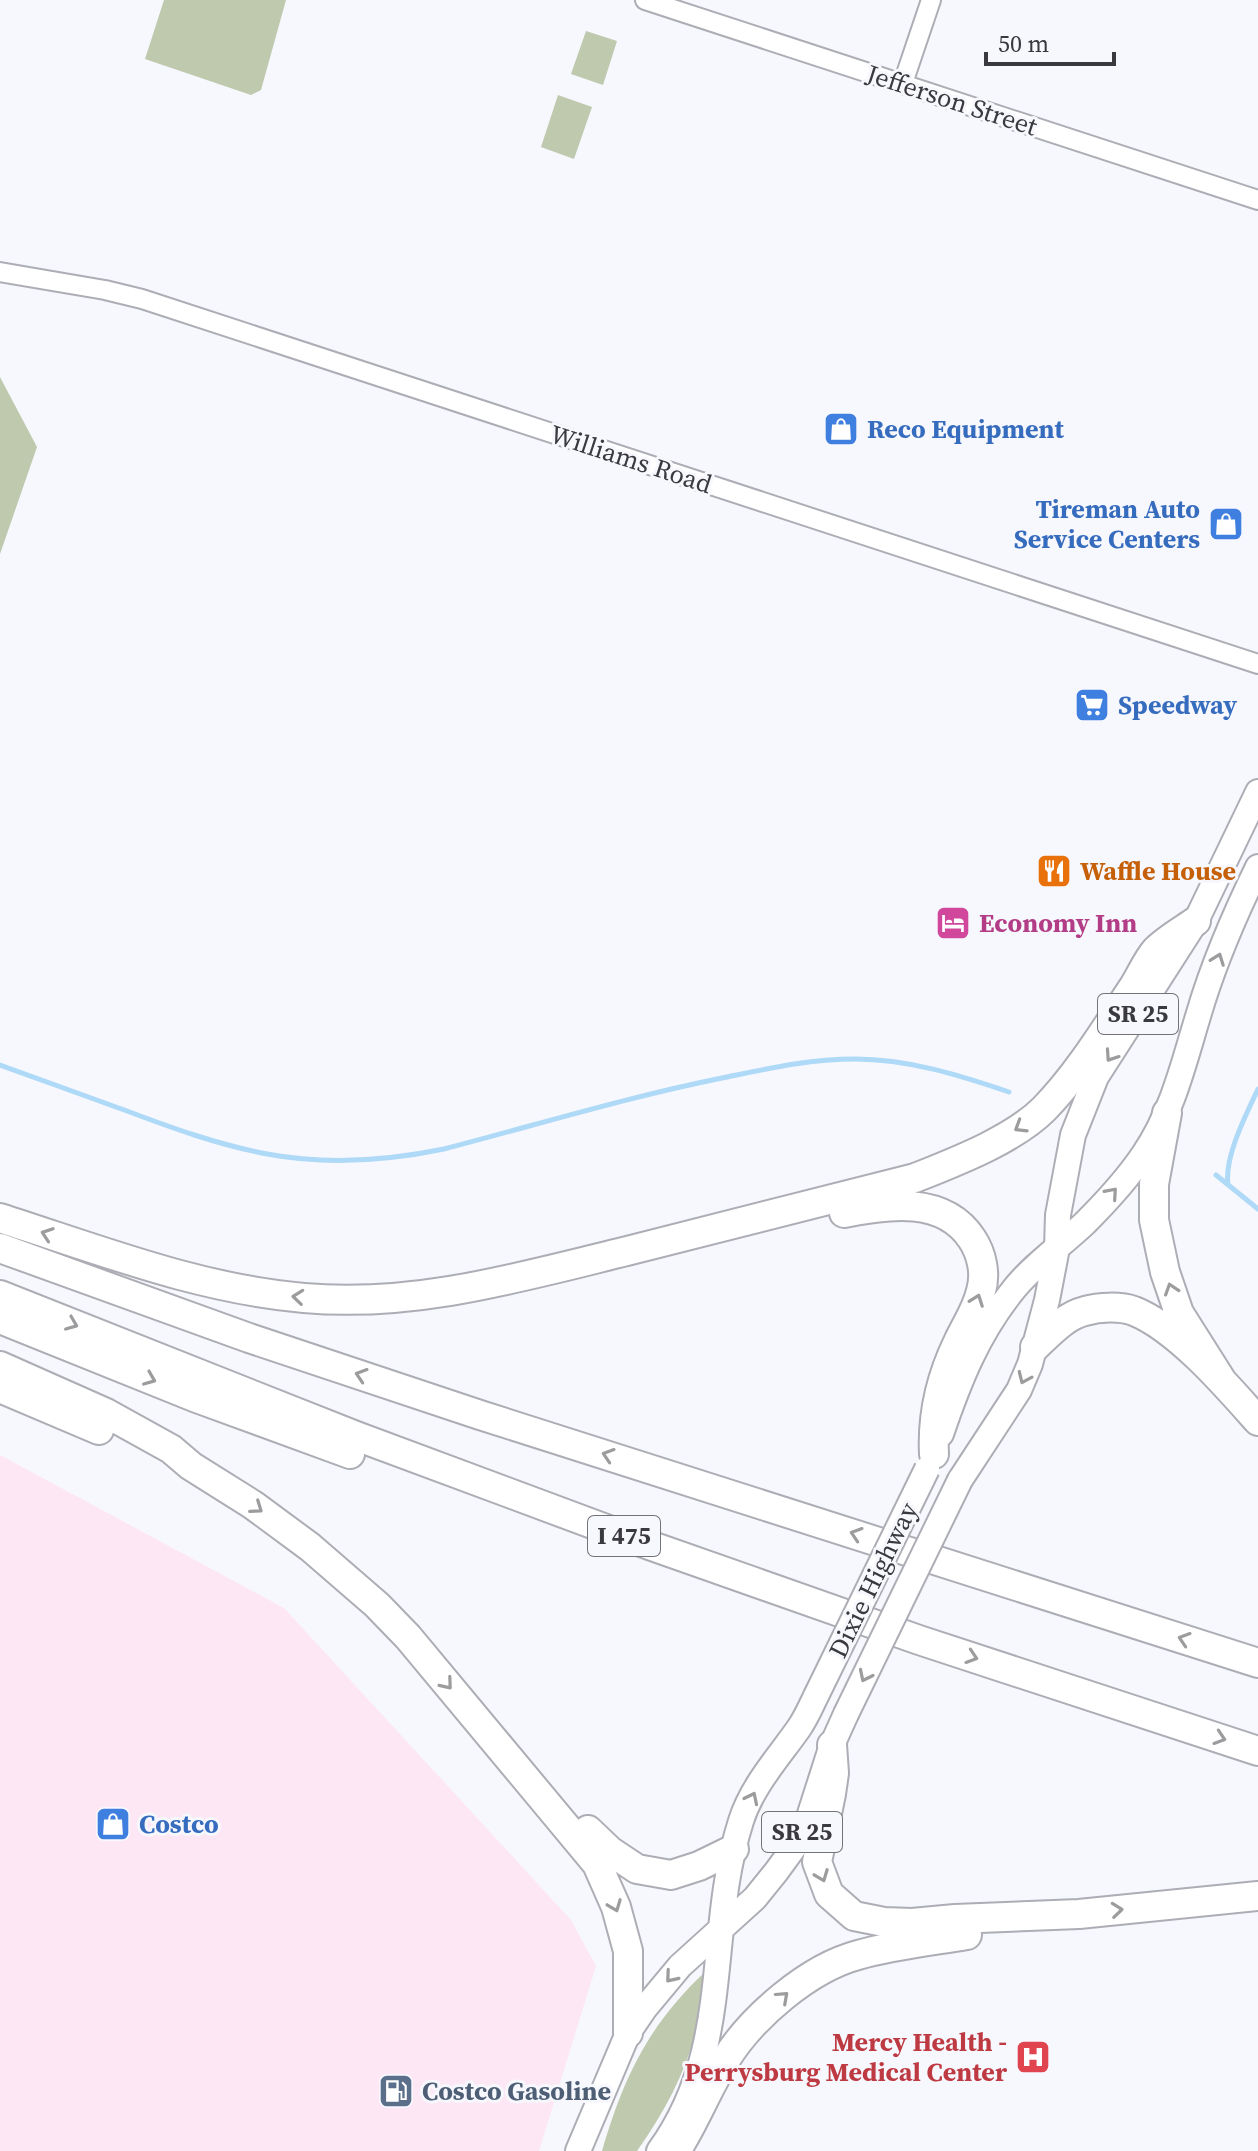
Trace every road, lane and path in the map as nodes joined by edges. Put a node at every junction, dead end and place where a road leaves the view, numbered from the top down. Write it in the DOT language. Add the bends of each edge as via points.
graph roads {
  1 [pos="645,0"];
  2 [pos="931,0"];
  3 [pos="903,83"];
  4 [pos="1258,200"];
  5 [pos="0,272"];
  6 [pos="1258,664"];
  7 [pos="1258,792"];
  8 [pos="1258,867"];
  9 [pos="1196,921"];
  10 [pos="1167,1113"];
  11 [pos="0,1218"];
  12 [pos="0,1248"];
  13 [pos="1057,1248"];
  14 [pos="459,1290"];
  15 [pos="0,1295"];
  16 [pos="0,1319"];
  17 [pos="1035,1347"];
  18 [pos="0,1366"];
  19 [pos="1222,1381"];
  20 [pos="0,1388"];
  21 [pos="1258,1421"];
  22 [pos="930,1462"];
  23 [pos="191,1466"];
  24 [pos="919,1640"];
  25 [pos="1258,1663"];
  26 [pos="488,1731"];
  27 [pos="832,1745"];
  28 [pos="1258,1751"];
  29 [pos="734,1849"];
  30 [pos="1258,1896"];
  31 [pos="1079,1914"];
  32 [pos="721,1928"];
  33 [pos="628,2033"];
  34 [pos="578,2151"];
  35 [pos="659,2151"];
  36 [pos="676,2151"];
  1 -- 3 [label="street, Jefferson Street"];
  2 -- 3 [label="street"];
  3 -- 4 [label="street, Jefferson Street"];
  5 -- 6 [label="street, Williams Road" via="142,299"];
  7 -- 9 [label="main road, Dixie Highway / SR 25"];
  10 -- 8 [label="main road, Dixie Highway / SR 25, one-way" via="1231,923"];
  9 -- 13 [label="main road, Dixie Highway / SR 25, one-way" via="1096,1077 1073,1135"];
  9 -- 14 [label="highway, one-way" via="1156,950 1074,1074 1043,1110 960,1161 915,1178"];
  13 -- 10 [label="main road, Dixie Highway / SR 25, one-way" via="1144,1154"];
  19 -- 10 [label="highway, one-way" via="1179,1313 1154,1220 1154,1184"];
  14 -- 11 [label="highway, one-way" via="356,1300 254,1292 128,1261"];
  25 -- 12 [label="highway, one-way" via="480,1415"];
  13 -- 17 [label="main road, Dixie Highway / SR 25"];
  13 -- 22 [label="main road, Dixie Highway / SR 25" via="1013,1289 992,1319 969,1359"];
  22 -- 14 [label="highway, one-way" via="946,1370 981,1292 983,1273 979,1249 964,1226 943,1213 895,1205 866,1208 571,1277"];
  15 -- 24 [label="highway, I 475, one-way" via="356,1436"];
  16 -- 24 [label="highway, one-way" via="194,1397 496,1507"];
  17 -- 19 [label="highway" via="1083,1311 1130,1309 1181,1343"];
  17 -- 27 [label="main road, Dixie Highway / SR 25, one-way, bridge" via="1019,1390 960,1480"];
  18 -- 23 [label="highway" via="106,1413"];
  19 -- 21 [label="highway"];
  20 -- 23 [label="highway"];
  29 -- 22 [label="main road, Dixie Highway, one-way, bridge" via="756,1789 816,1696"];
  23 -- 26 [label="highway, one-way" via="287,1530 377,1605"];
  24 -- 28 [label="highway, I 475, one-way"];
  26 -- 29 [label="highway" via="610,1851 637,1869 671,1875"];
  26 -- 33 [label="highway, one-way" via="597,1864 624,1929"];
  27 -- 31 [label="highway, one-way" via="834,1773 817,1862 829,1894 854,1916 912,1923"];
  27 -- 32 [label="main road, Dixie Highway / SR 25" via="795,1846 755,1898"];
  29 -- 32 [label="main road, Dixie Highway"];
  31 -- 30 [label="highway, one-way"];
  36 -- 31 [label="highway, one-way" via="742,2036 803,1980 856,1955"];
  32 -- 33 [label="main road, Dixie Highway / SR 25, one-way" via="680,1966"];
  32 -- 35 [label="main road, Dixie Highway" via="717,1981 696,2084"];
  33 -- 34 [label="main road, Dixie Highway"];
}
